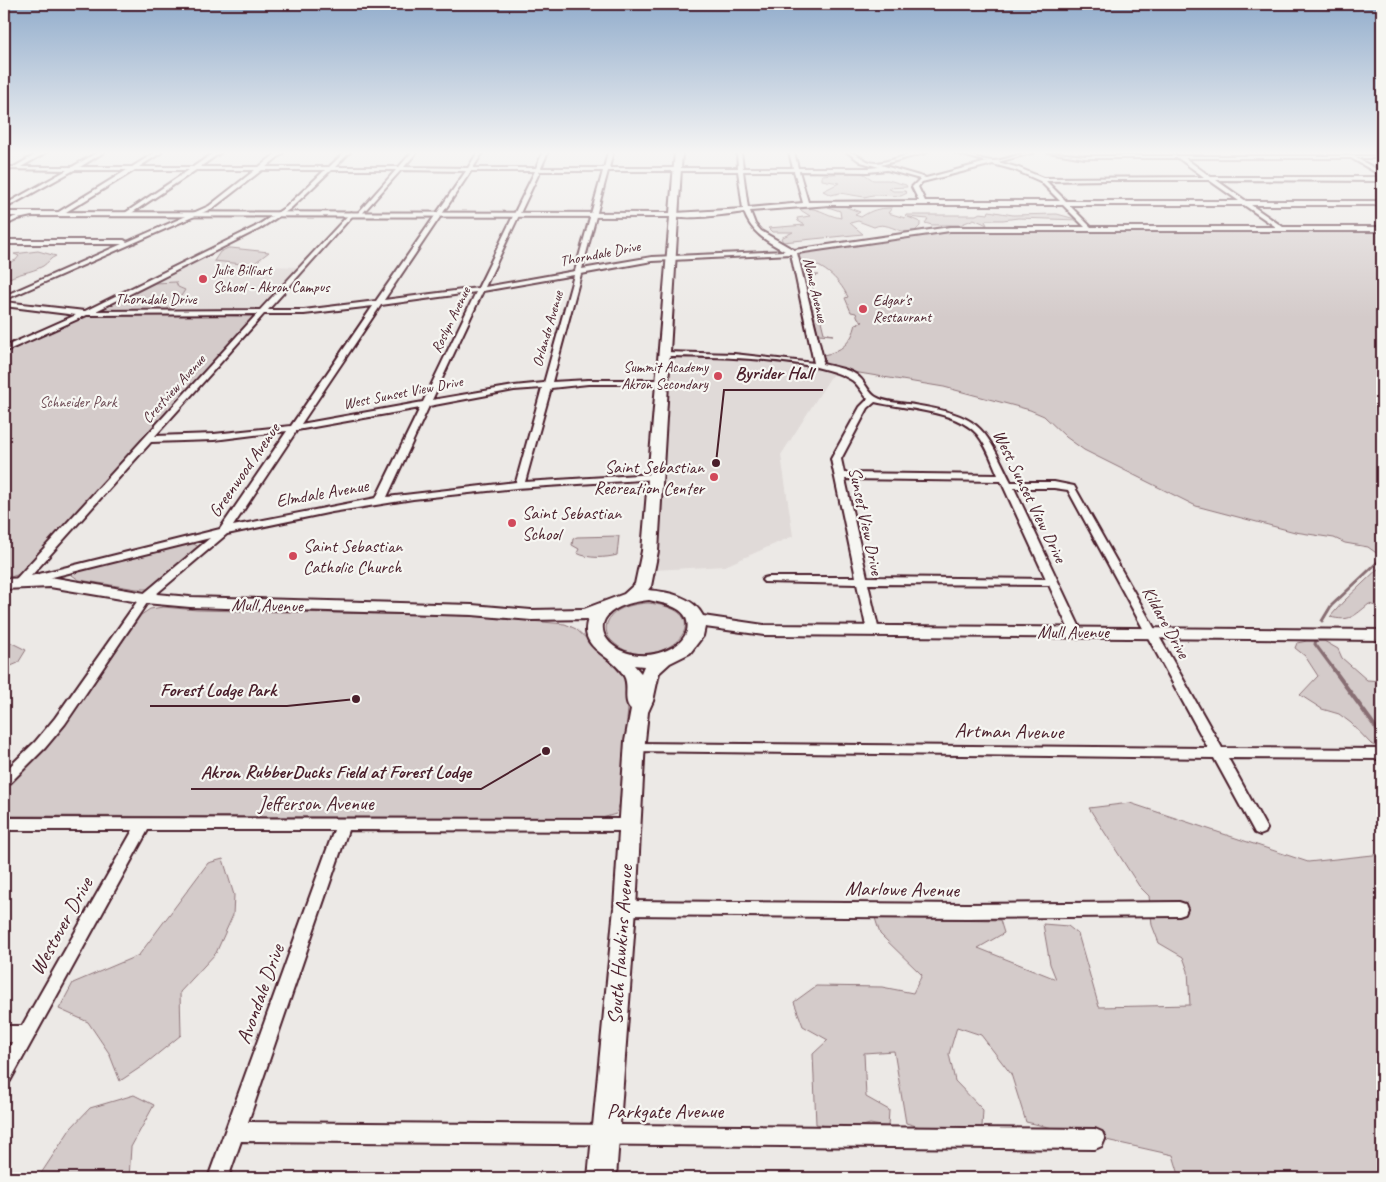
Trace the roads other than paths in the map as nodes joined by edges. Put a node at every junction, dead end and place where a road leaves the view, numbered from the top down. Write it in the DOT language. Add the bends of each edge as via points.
graph roads {
  1 [pos="70,207"];
  2 [pos="137,207"];
  3 [pos="208,207"];
  4 [pos="288,207"];
  5 [pos="363,207"];
  6 [pos="443,207"];
  7 [pos="520,207"];
  8 [pos="596,207"];
  9 [pos="676,207"];
  10 [pos="745,207"];
  11 [pos="782,207"];
  12 [pos="1069,207"];
  13 [pos="1251,207"];
  14 [pos="746,212"];
  15 [pos="4,214"];
  16 [pos="34,214"];
  17 [pos="59,214"];
  18 [pos="127,214"];
  19 [pos="192,214"];
  20 [pos="280,214"];
  21 [pos="356,214"];
  22 [pos="438,215"];
  23 [pos="516,215"];
  24 [pos="594,215"];
  25 [pos="675,215"];
  26 [pos="4,226"];
  27 [pos="1089,228"];
  28 [pos="1282,229"];
  29 [pos="1382,229"];
  30 [pos="4,242"];
  31 [pos="129,242"];
  32 [pos="793,252"];
  33 [pos="671,257"];
  34 [pos="577,273"];
  35 [pos="481,289"];
  36 [pos="4,298"];
  37 [pos="4,304"];
  38 [pos="378,304"];
  39 [pos="86,312"];
  40 [pos="262,314"];
  41 [pos="4,350"];
  42 [pos="665,354"];
  43 [pos="818,366"];
  44 [pos="662,382"];
  45 [pos="546,385"];
  46 [pos="873,399"];
  47 [pos="424,404"];
  48 [pos="294,428"];
  49 [pos="150,438"];
  50 [pos="839,476"];
  51 [pos="654,477"];
  52 [pos="1007,481"];
  53 [pos="520,484"];
  54 [pos="380,501"];
  55 [pos="225,530"];
  56 [pos="650,551"];
  57 [pos="768,580"];
  58 [pos="862,581"];
  59 [pos="1054,582"];
  60 [pos="8,584"];
  61 [pos="145,598"];
  62 [pos="630,598"];
  63 [pos="668,598"];
  64 [pos="609,606"];
  65 [pos="531,615"];
  66 [pos="697,620"];
  67 [pos="764,630"];
  68 [pos="874,631"];
  69 [pos="1076,632"];
  70 [pos="1152,633"];
  71 [pos="1382,634"];
  72 [pos="595,636"];
  73 [pos="695,639"];
  74 [pos="617,656"];
  75 [pos="664,658"];
  76 [pos="639,712"];
  77 [pos="635,748"];
  78 [pos="1219,753"];
  79 [pos="1382,754"];
  80 [pos="4,780"];
  81 [pos="4,824"];
  82 [pos="143,825"];
  83 [pos="343,825"];
  84 [pos="629,825"];
  85 [pos="1260,829"];
  86 [pos="625,908"];
  87 [pos="1179,909"];
  88 [pos="4,1034"];
  89 [pos="26,1034"];
  90 [pos="4,1075"];
  91 [pos="235,1132"];
  92 [pos="605,1135"];
  93 [pos="1095,1139"];
  94 [pos="218,1178"];
  95 [pos="602,1178"];
  1 -- 17 [label="street"];
  2 -- 18 [label="street"];
  3 -- 19 [label="street"];
  4 -- 20 [label="street"];
  5 -- 21 [label="street, Crestview Avenue"];
  6 -- 22 [label="street, Greenwood Avenue"];
  7 -- 23 [label="street, Roslyn Avenue"];
  8 -- 24 [label="street, Orlando Avenue"];
  9 -- 25 [label="main road"];
  10 -- 14 [label="street, Nome Avenue"];
  11 -- 14 [label="street"];
  12 -- 27 [label="street"];
  13 -- 28 [label="street"];
  14 -- 25 [label="street"];
  14 -- 32 [label="street, Nome Avenue" via="758,231"];
  15 -- 16 [label="street"];
  16 -- 17 [label="street"];
  16 -- 26 [label="street" via="16,218"];
  17 -- 18 [label="street"];
  18 -- 19 [label="street"];
  19 -- 20 [label="street"];
  19 -- 31 [label="street"];
  20 -- 21 [label="street"];
  20 -- 39 [label="street" via="244,235"];
  21 -- 22 [label="street"];
  21 -- 40 [label="street, Crestview Avenue"];
  22 -- 23 [label="street"];
  22 -- 38 [label="street, Greenwood Avenue"];
  23 -- 24 [label="street"];
  23 -- 35 [label="street, Roslyn Avenue"];
  24 -- 25 [label="street"];
  24 -- 34 [label="street, Orlando Avenue"];
  25 -- 33 [label="street"];
  27 -- 28 [label="street, Thorndale Drive"];
  27 -- 32 [label="street, Thorndale Drive" via="950,229"];
  28 -- 29 [label="street, Thorndale Drive"];
  30 -- 31 [label="street"];
  31 -- 36 [label="street"];
  32 -- 33 [label="street, Thorndale Drive"];
  32 -- 43 [label="street, Nome Avenue"];
  33 -- 34 [label="street, Thorndale Drive"];
  33 -- 42 [label="street"];
  34 -- 35 [label="street, Thorndale Drive"];
  34 -- 45 [label="street, Orlando Avenue"];
  35 -- 38 [label="street, Thorndale Drive"];
  35 -- 47 [label="street, Roslyn Avenue"];
  37 -- 39 [label="street, Thorndale Drive"];
  38 -- 40 [label="street, Thorndale Drive" via="315,312"];
  38 -- 48 [label="street, Greenwood Avenue"];
  39 -- 40 [label="street, Thorndale Drive"];
  39 -- 41 [label="street"];
  40 -- 49 [label="street, Crestview Avenue"];
  42 -- 43 [label="street" via="740,357"];
  42 -- 44 [label="street"];
  43 -- 46 [label="street" via="856,378"];
  44 -- 45 [label="street, West Sunset View Drive"];
  44 -- 51 [label="street"];
  45 -- 47 [label="street, West Sunset View Drive"];
  45 -- 53 [label="street, Orlando Avenue"];
  46 -- 50 [label="street, Sunset View Drive" via="864,407 836,459"];
  46 -- 52 [label="street, West Sunset View Drive" via="967,422 979,430 989,444"];
  47 -- 48 [label="street, West Sunset View Drive"];
  47 -- 54 [label="street, Roslyn Avenue"];
  48 -- 49 [label="street, West Sunset View Drive" via="214,437"];
  48 -- 55 [label="street, Greenwood Avenue"];
  49 -- 60 [label="street, Crestview Avenue"];
  50 -- 52 [label="street"];
  50 -- 58 [label="street, Sunset View Drive"];
  51 -- 53 [label="street, Elmdale Avenue"];
  51 -- 56 [label="street"];
  52 -- 59 [label="street, West Sunset View Drive"];
  52 -- 70 [label="street, Kildare Drive" via="1072,488"];
  53 -- 54 [label="street, Elmdale Avenue"];
  54 -- 55 [label="street, Elmdale Avenue"];
  55 -- 60 [label="street, Elmdale Avenue"];
  55 -- 61 [label="street, Greenwood Avenue"];
  56 -- 62 [label="street" via="643,586"];
  56 -- 63 [label="street" via="659,589"];
  57 -- 58 [label="street"];
  58 -- 59 [label="street"];
  58 -- 68 [label="street, Sunset View Drive"];
  59 -- 69 [label="street, West Sunset View Drive"];
  60 -- 61 [label="street, Mull Avenue" via="50,582"];
  61 -- 65 [label="street, Mull Avenue" via="214,604 472,610"];
  61 -- 80 [label="street, Greenwood Avenue" via="60,721"];
  62 -- 63 [label="street" via="649,595"];
  62 -- 64 [label="street"];
  63 -- 66 [label="street" via="686,606"];
  64 -- 65 [label="street, Mull Avenue" via="586,614"];
  64 -- 72 [label="street" via="596,620"];
  65 -- 72 [label="street, Mull Avenue" via="583,625"];
  66 -- 67 [label="street, Mull Avenue"];
  66 -- 73 [label="street"];
  67 -- 68 [label="street, Mull Avenue"];
  67 -- 73 [label="street, Mull Avenue" via="706,635"];
  68 -- 69 [label="street, Mull Avenue"];
  69 -- 70 [label="street, Mull Avenue"];
  70 -- 71 [label="street, Mull Avenue"];
  70 -- 78 [label="street, Kildare Drive"];
  72 -- 74 [label="street"];
  73 -- 75 [label="street" via="677,654"];
  74 -- 75 [label="street" via="640,660"];
  74 -- 76 [label="street, South Hawkins Avenue" via="634,676"];
  75 -- 76 [label="street, South Hawkins Avenue" via="651,670"];
  76 -- 77 [label="street, South Hawkins Avenue"];
  77 -- 78 [label="street, Artman Avenue"];
  77 -- 84 [label="street, South Hawkins Avenue"];
  78 -- 79 [label="street, Artman Avenue"];
  78 -- 85 [label="street, Kildare Drive"];
  81 -- 82 [label="street, Jefferson Avenue"];
  82 -- 83 [label="street, Jefferson Avenue"];
  82 -- 89 [label="street, Westover Drive"];
  83 -- 84 [label="street, Jefferson Avenue"];
  83 -- 91 [label="street, Avondale Drive"];
  84 -- 86 [label="street, South Hawkins Avenue"];
  86 -- 87 [label="street, Marlowe Avenue"];
  86 -- 92 [label="street, South Hawkins Avenue"];
  88 -- 89 [label="street"];
  89 -- 90 [label="street, Westover Drive"];
  91 -- 92 [label="street, Parkgate Avenue"];
  91 -- 94 [label="street, Avondale Drive"];
  92 -- 93 [label="street, Parkgate Avenue"];
  92 -- 95 [label="street, South Hawkins Avenue"];
}
